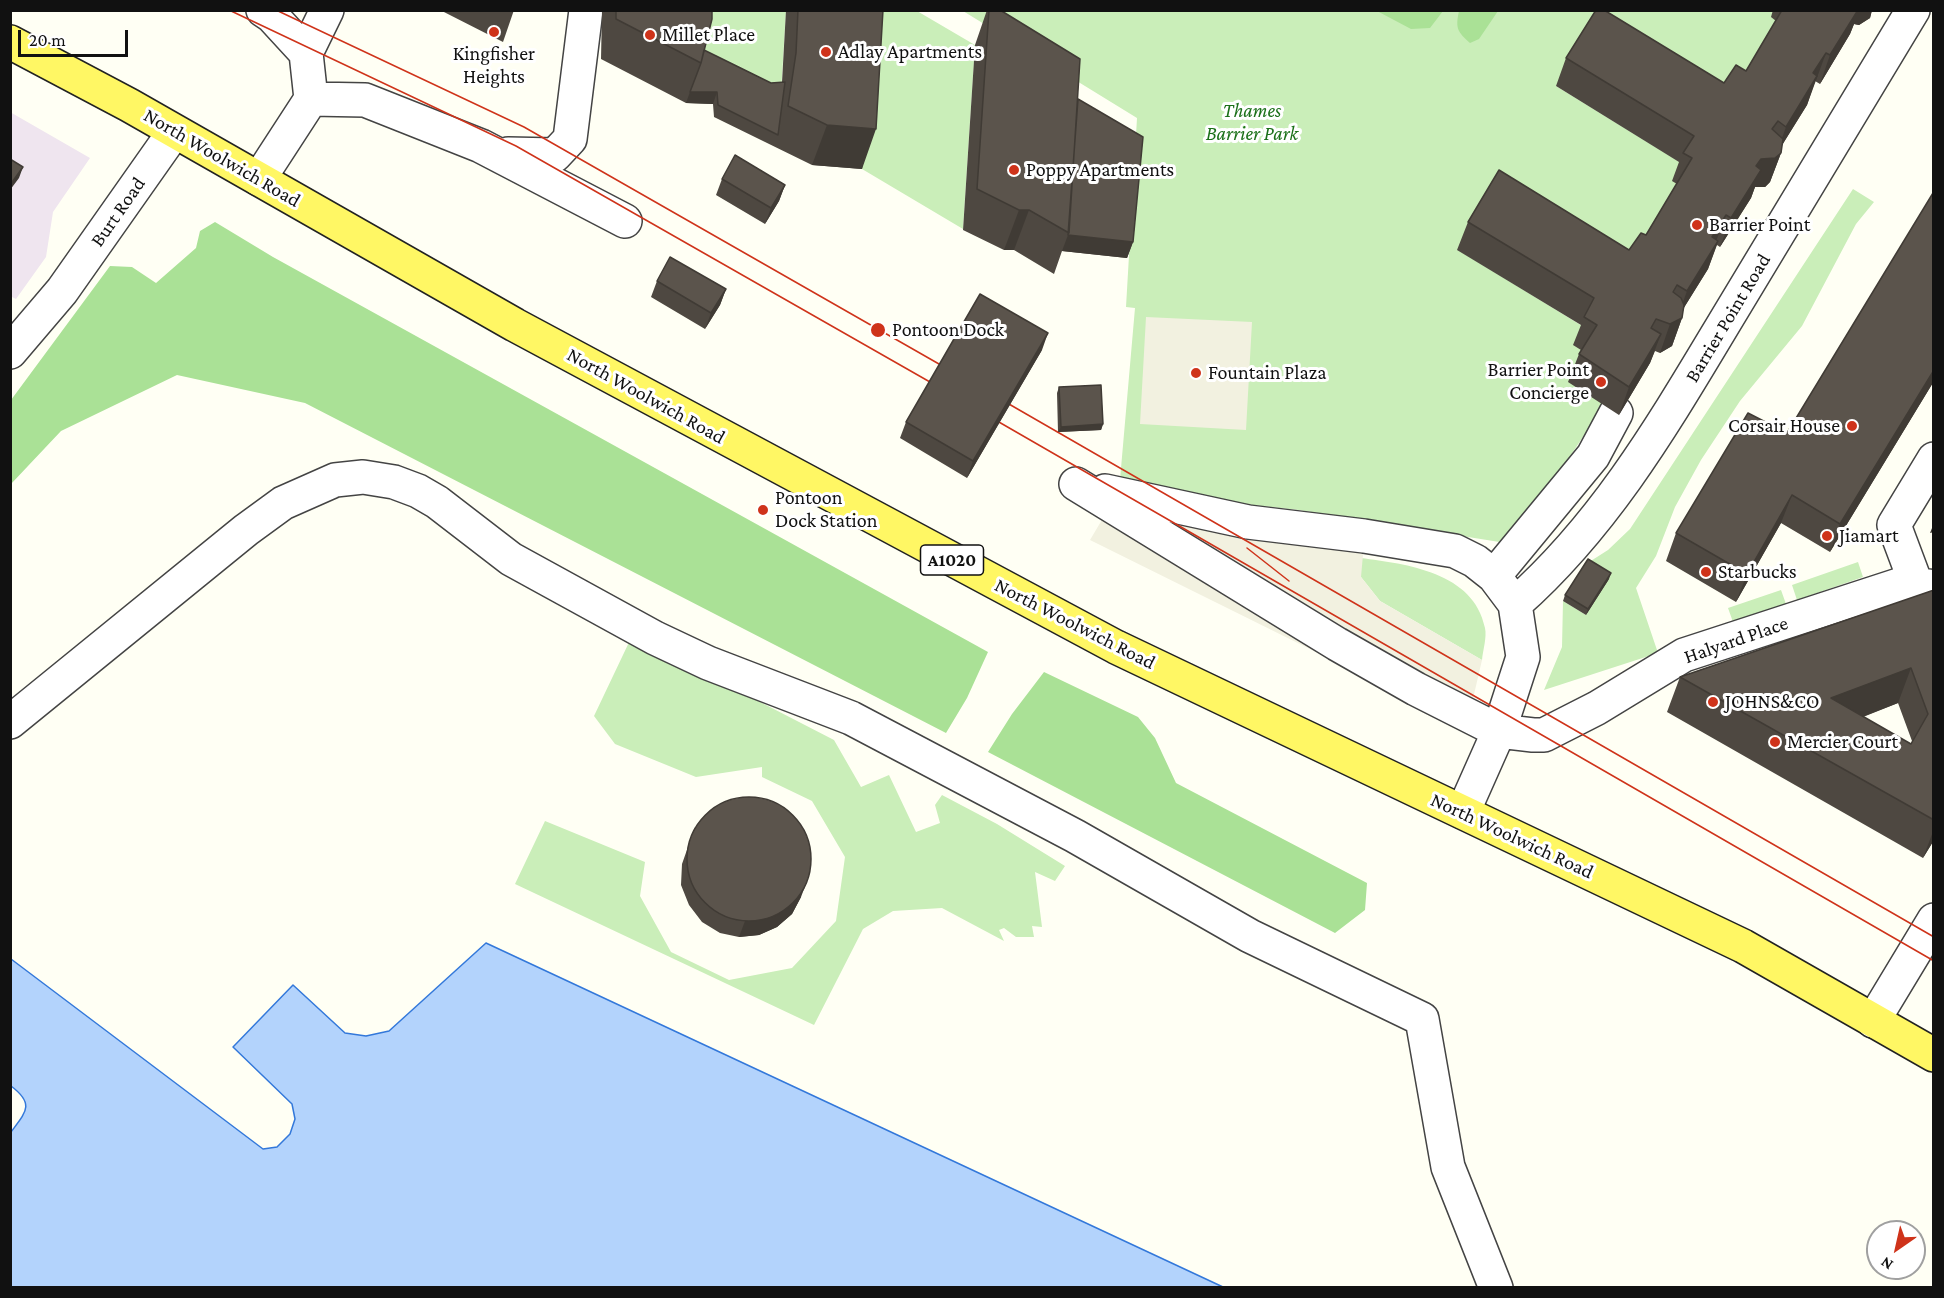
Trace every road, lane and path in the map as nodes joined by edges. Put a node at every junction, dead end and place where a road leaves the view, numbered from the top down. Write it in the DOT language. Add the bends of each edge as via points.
graph roads {
  1 [pos="263,10"];
  2 [pos="327,10"];
  3 [pos="586,10"];
  4 [pos="1913,10"];
  5 [pos="10,42"];
  6 [pos="306,53"];
  7 [pos="311,99"];
  8 [pos="174,132"];
  9 [pos="497,154"];
  10 [pos="259,179"];
  11 [pos="625,221"];
  12 [pos="10,352"];
  13 [pos="1616,413"];
  14 [pos="1934,459"];
  15 [pos="1494,576"];
  16 [pos="1922,585"];
  17 [pos="1515,604"];
  18 [pos="10,722"];
  19 [pos="1499,731"];
  20 [pos="1463,812"];
  21 [pos="1934,920"];
  22 [pos="1873,1021"];
  23 [pos="1934,1055"];
  24 [pos="1496,1287"];
  1 -- 6 [label="street"];
  2 -- 6 [label="street"];
  3 -- 9 [label="street" via="570,139 555,155"];
  4 -- 17 [label="street, Barrier Point Road" via="1640,463 1576,544"];
  5 -- 8 [label="main road, North Woolwich Road / A1020"];
  6 -- 7 [label="street"];
  7 -- 9 [label="street" via="365,99"];
  7 -- 10 [label="street"];
  8 -- 10 [label="main road, North Woolwich Road / A1020"];
  8 -- 12 [label="street, Burt Road" via="62,291"];
  9 -- 11 [label="street"];
  10 -- 20 [label="main road, North Woolwich Road / A1020" via="525,331 1106,641"];
  13 -- 15 [label="street" via="1593,456"];
  14 -- 16 [label="street" via="1894,525"];
  15 -- 17 [label="street"];
  15 -- 19 [label="street" via="1455,551 1248,522 1076,484 1337,644"];
  16 -- 19 [label="street, Halyard Place" via="1684,655 1544,735"];
  17 -- 19 [label="street" via="1523,657"];
  18 -- 24 [label="street" via="283,503 335,480 363,477 394,482 437,502 511,559 654,638 851,718 1075,836 1250,936 1422,1019 1448,1167"];
  19 -- 20 [label="street"];
  20 -- 22 [label="main road, North Woolwich Road / A1020" via="1743,946"];
  21 -- 22 [label="street"];
  22 -- 23 [label="main road, North Woolwich Road / A1020"];
}
